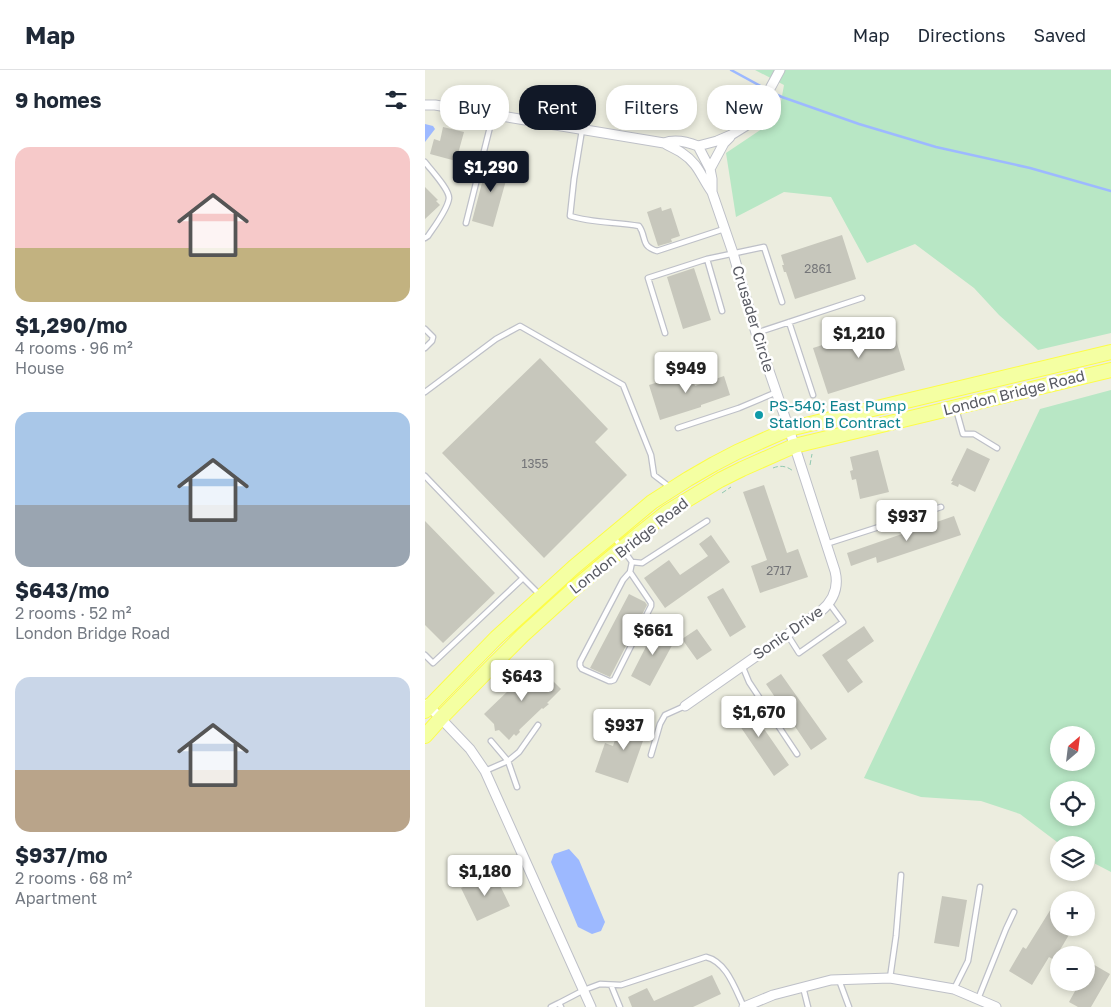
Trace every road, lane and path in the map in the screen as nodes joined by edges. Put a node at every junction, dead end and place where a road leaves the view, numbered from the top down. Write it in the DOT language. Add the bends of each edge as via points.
graph roads {
  1 [pos="780,70"];
  2 [pos="425,105"];
  3 [pos="440,106"];
  4 [pos="489,130"];
  5 [pos="582,130"];
  6 [pos="731,135"];
  7 [pos="664,143"];
  8 [pos="698,146"];
  9 [pos="425,162"];
  10 [pos="710,169"];
  11 [pos="712,192"];
  12 [pos="466,223"];
  13 [pos="724,229"];
  14 [pos="425,238"];
  15 [pos="733,253"];
  16 [pos="707,259"];
  17 [pos="862,298"];
  18 [pos="782,302"];
  19 [pos="722,311"];
  20 [pos="789,322"];
  21 [pos="425,329"];
  22 [pos="665,333"];
  23 [pos="757,333"];
  24 [pos="425,348"];
  25 [pos="1111,352"];
  26 [pos="1111,370"];
  27 [pos="425,392"];
  28 [pos="777,392"];
  29 [pos="813,395"];
  30 [pos="956,407"];
  31 [pos="678,428"];
  32 [pos="789,430"];
  33 [pos="794,446"];
  34 [pos="997,448"];
  35 [pos="767,471"];
  36 [pos="793,471"];
  37 [pos="425,476"];
  38 [pos="734,486"];
  39 [pos="672,489"];
  40 [pos="719,494"];
  41 [pos="941,507"];
  42 [pos="707,521"];
  43 [pos="612,535"];
  44 [pos="826,544"];
  45 [pos="622,548"];
  46 [pos="632,562"];
  47 [pos="630,572"];
  48 [pos="523,578"];
  49 [pos="541,596"];
  50 [pos="829,603"];
  51 [pos="787,634"];
  52 [pos="425,655"];
  53 [pos="742,665"];
  54 [pos="685,706"];
  55 [pos="427,707"];
  56 [pos="441,718"];
  57 [pos="538,725"];
  58 [pos="425,736"];
  59 [pos="491,741"];
  60 [pos="797,754"];
  61 [pos="651,755"];
  62 [pos="507,761"];
  63 [pos="485,771"];
  64 [pos="517,787"];
  65 [pos="901,875"];
  66 [pos="980,887"];
  67 [pos="1014,912"];
  68 [pos="891,978"];
  69 [pos="839,980"];
  70 [pos="611,985"];
  71 [pos="803,987"];
  72 [pos="954,989"];
  73 [pos="584,990"];
  74 [pos="979,1002"];
  75 [pos="560,1005"];
  76 [pos="551,1007"];
  77 [pos="591,1007"];
  78 [pos="620,1007"];
  79 [pos="744,1007"];
  80 [pos="808,1007"];
  81 [pos="849,1007"];
  82 [pos="996,1007"];
  1 -- 6 [label="street" via="752,122"];
  2 -- 3 [label="street, Crusader Circle"];
  4 -- 12 [label="lane"];
  5 -- 7 [label="street, Crusader Circle"];
  5 -- 13 [label="lane" via="570,216 639,226 648,247 657,251"];
  6 -- 8 [label="street"];
  6 -- 10 [label="street"];
  7 -- 8 [label="street, Crusader Circle" via="670,141"];
  7 -- 11 [label="street, Crusader Circle" via="681,152 699,168"];
  8 -- 10 [label="street, Crusader Circle"];
  9 -- 14 [label="lane" via="449,198"];
  10 -- 11 [label="street, Crusader Circle"];
  11 -- 13 [label="street, Crusader Circle"];
  13 -- 15 [label="street, Crusader Circle"];
  15 -- 16 [label="lane"];
  15 -- 18 [label="lane" via="764,247"];
  15 -- 23 [label="street, Crusader Circle"];
  16 -- 19 [label="lane"];
  16 -- 22 [label="lane" via="648,278"];
  17 -- 20 [label="lane"];
  20 -- 23 [label="lane"];
  20 -- 29 [label="lane"];
  21 -- 24 [label="lane" via="433,337"];
  23 -- 28 [label="street, Crusader Circle"];
  25 -- 32 [label="main road, London Bridge Road"];
  26 -- 30 [label="main road, London Bridge Road"];
  27 -- 39 [label="lane" via="496,339 520,326 623,385 651,455 654,475"];
  28 -- 31 [label="lane"];
  28 -- 32 [label="street, Crusader Circle"];
  30 -- 33 [label="main road, London Bridge Road"];
  30 -- 34 [label="lane" via="963,434 974,434"];
  32 -- 33 [label="street, Crusader Circle"];
  32 -- 39 [label="main road, London Bridge Road" via="737,452"];
  33 -- 44 [label="street, Sonic Drive"];
  33 -- 45 [label="main road, London Bridge Road" via="742,468 700,491 667,512"];
  35 -- 36 [label="path" via="783,466"];
  37 -- 48 [label="lane"];
  38 -- 40 [label="path"];
  39 -- 43 [label="main road, London Bridge Road"];
  41 -- 44 [label="lane"];
  42 -- 46 [label="lane" via="642,563"];
  43 -- 45 [label="lane"];
  43 -- 49 [label="main road, London Bridge Road"];
  44 -- 50 [label="street, Sonic Drive" via="837,584"];
  45 -- 46 [label="lane"];
  45 -- 56 [label="main road, London Bridge Road" via="523,635"];
  46 -- 47 [label="lane"];
  47 -- 47 [label="lane" via="651,606 614,680 609,681 582,669 580,662"];
  48 -- 49 [label="lane"];
  48 -- 52 [label="lane" via="433,663"];
  49 -- 55 [label="main road, London Bridge Road"];
  50 -- 51 [label="street, Sonic Drive"];
  50 -- 51 [label="lane" via="843,622 799,653"];
  51 -- 53 [label="street, Sonic Drive"];
  53 -- 54 [label="street, Sonic Drive"];
  53 -- 60 [label="lane" via="749,682"];
  54 -- 61 [label="lane" via="665,715"];
  55 -- 56 [label="street"];
  56 -- 58 [label="main road, London Bridge Road"];
  56 -- 63 [label="street" via="470,749"];
  57 -- 62 [label="lane" via="519,752"];
  59 -- 62 [label="lane"];
  62 -- 63 [label="lane"];
  62 -- 64 [label="lane"];
  63 -- 73 [label="street"];
  65 -- 68 [label="lane"];
  66 -- 72 [label="lane" via="968,961"];
  67 -- 74 [label="lane"];
  68 -- 69 [label="street"];
  68 -- 72 [label="street"];
  69 -- 71 [label="street"];
  69 -- 81 [label="lane"];
  70 -- 73 [label="lane" via="600,984"];
  70 -- 78 [label="lane"];
  70 -- 79 [label="lane" via="621,986 702,957 713,958 723,968"];
  71 -- 79 [label="street"];
  71 -- 80 [label="lane"];
  72 -- 74 [label="street"];
  73 -- 75 [label="lane"];
  73 -- 77 [label="street"];
  74 -- 82 [label="street"];
  75 -- 76 [label="lane"];
}
